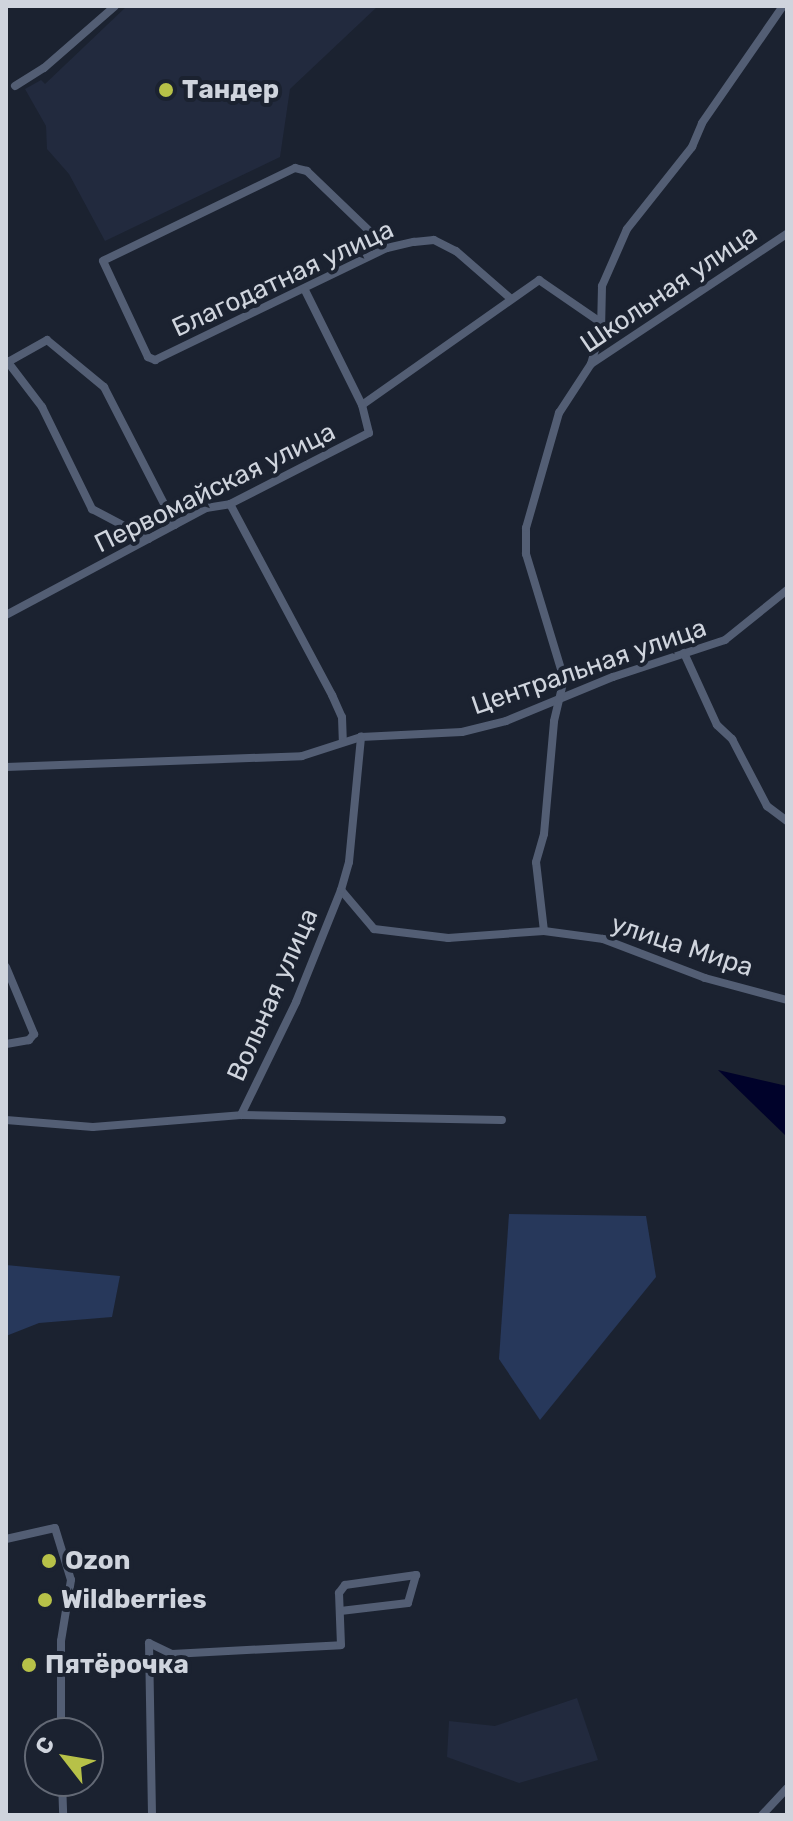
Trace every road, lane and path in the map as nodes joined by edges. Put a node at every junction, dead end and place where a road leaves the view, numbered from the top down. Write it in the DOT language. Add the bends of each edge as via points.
graph roads {
  1 [pos="115,6"];
  2 [pos="783,6"];
  3 [pos="15,86"];
  4 [pos="787,234"];
  5 [pos="387,248"];
  6 [pos="305,290"];
  7 [pos="510,298"];
  8 [pos="600,322"];
  9 [pos="7,361"];
  10 [pos="591,364"];
  11 [pos="362,405"];
  12 [pos="230,504"];
  13 [pos="175,525"];
  14 [pos="149,539"];
  15 [pos="787,590"];
  16 [pos="6,615"];
  17 [pos="684,653"];
  18 [pos="559,701"];
  19 [pos="361,737"];
  20 [pos="343,742"];
  21 [pos="6,767"];
  22 [pos="787,821"];
  23 [pos="341,890"];
  24 [pos="544,931"];
  25 [pos="6,967"];
  26 [pos="787,1000"];
  27 [pos="6,1044"];
  28 [pos="241,1115"];
  29 [pos="6,1120"];
  30 [pos="502,1120"];
  31 [pos="6,1539"];
  32 [pos="340,1611"];
  33 [pos="61,1717"];
  34 [pos="787,1788"];
  35 [pos="152,1815"];
  36 [pos="762,1815"];
  1 -- 3 [label="street" via="44,68"];
  2 -- 8 [label="street" via="702,123 692,147 627,229 602,286"];
  4 -- 10 [label="street, Школьная улица"];
  5 -- 6 [label="street, Благодатная улица"];
  5 -- 6 [label="street, Благодатная улица" via="307,171 295,168 106,258 104,266 148,357 155,360"];
  5 -- 7 [label="street, Благодатная улица" via="434,240 456,251"];
  6 -- 11 [label="street"];
  7 -- 8 [label="street, Первомайская улица" via="539,280"];
  7 -- 11 [label="street, Первомайская улица"];
  8 -- 10 [label="street"];
  9 -- 13 [label="street" via="47,340 70,355 112,399"];
  9 -- 14 [label="street" via="32,394 92,509"];
  10 -- 18 [label="street, Школьная улица" via="565,399 526,528 526,554 562,659"];
  11 -- 12 [label="street, Первомайская улица" via="369,425 363,437"];
  12 -- 13 [label="street, Первомайская улица" via="206,508"];
  12 -- 20 [label="street" via="332,695 342,717"];
  13 -- 14 [label="street, Первомайская улица"];
  14 -- 16 [label="street, Первомайская улица"];
  15 -- 17 [label="street, Центральная улица" via="725,640"];
  17 -- 18 [label="street, Центральная улица"];
  17 -- 22 [label="street" via="717,725 732,739 767,806"];
  18 -- 19 [label="street, Центральная улица" via="462,732"];
  18 -- 24 [label="street, Школьная улица" via="536,862"];
  19 -- 20 [label="street, Центральная улица"];
  19 -- 23 [label="street, Вольная улица" via="349,862"];
  20 -- 21 [label="street, Центральная улица" via="331,751 302,756"];
  23 -- 24 [label="street, улица Мира" via="374,929 448,938"];
  23 -- 28 [label="street, Вольная улица" via="296,1002"];
  24 -- 26 [label="street, улица Мира" via="603,939 705,978"];
  25 -- 27 [label="street" via="33,1036"];
  28 -- 29 [label="street" via="93,1127"];
  28 -- 30 [label="street"];
  31 -- 33 [label="street" via="55,1528 71,1580 61,1641"];
  32 -- 32 [label="street" via="339,1593 345,1585 416,1575 408,1603"];
  32 -- 35 [label="street" via="341,1645 172,1654 149,1643"];
  34 -- 36 [label="street"];
}
